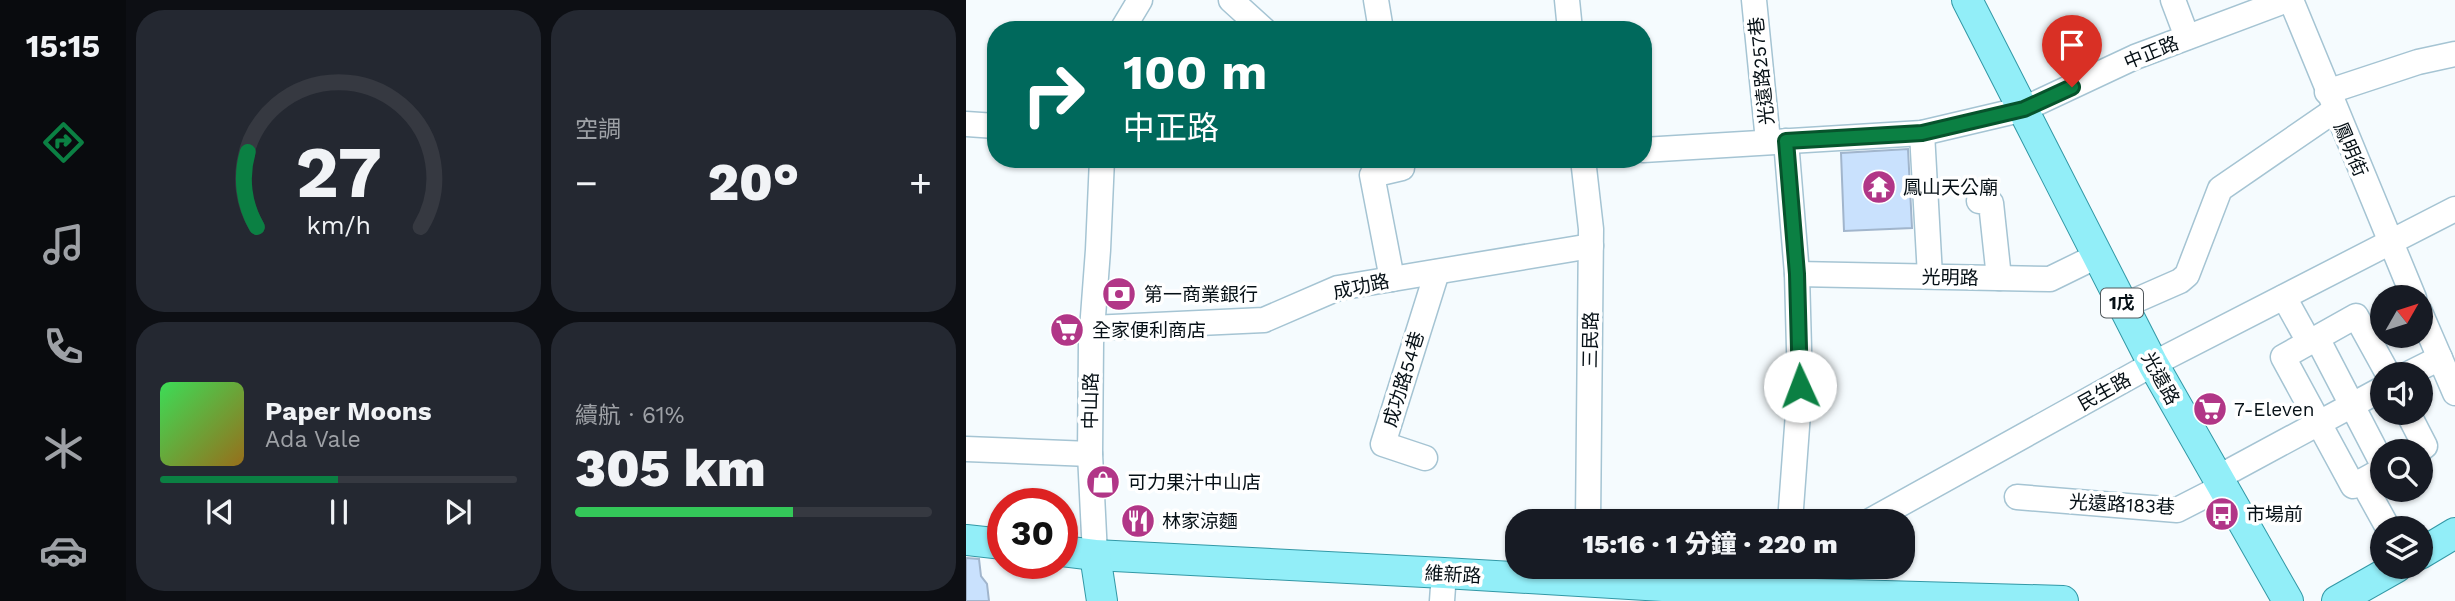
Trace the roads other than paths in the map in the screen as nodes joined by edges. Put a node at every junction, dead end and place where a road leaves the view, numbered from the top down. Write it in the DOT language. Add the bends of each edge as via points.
graph roads {
  1 [pos="1140,0"];
  2 [pos="1231,0"];
  3 [pos="1376,0"];
  4 [pos="1567,0"];
  5 [pos="1754,0"];
  6 [pos="1967,0"];
  7 [pos="2173,0"];
  8 [pos="2289,0"];
  9 [pos="1127,21"];
  10 [pos="1254,21"];
  11 [pos="1380,21"];
  12 [pos="1569,21"];
  13 [pos="2187,37"];
  14 [pos="2455,54"];
  15 [pos="2331,101"];
  16 [pos="2024,109"];
  17 [pos="966,124"];
  18 [pos="987,125"];
  19 [pos="1922,133"];
  20 [pos="1777,141"];
  21 [pos="1652,149"];
  22 [pos="1102,168"];
  23 [pos="1402,168"];
  24 [pos="1584,168"];
  25 [pos="1979,201"];
  26 [pos="2455,209"];
  27 [pos="2390,242"];
  28 [pos="1591,246"];
  29 [pos="2097,256"];
  30 [pos="1437,272"];
  31 [pos="1797,274"];
  32 [pos="1930,276"];
  33 [pos="1999,278"];
  34 [pos="1392,279"];
  35 [pos="2408,285"];
  36 [pos="2284,297"];
  37 [pos="2123,306"];
  38 [pos="1091,328"];
  39 [pos="2313,340"];
  40 [pos="2433,342"];
  41 [pos="2440,358"];
  42 [pos="2381,362"];
  43 [pos="2432,362"];
  44 [pos="2153,364"];
  45 [pos="2454,386"];
  46 [pos="2370,395"];
  47 [pos="2351,405"];
  48 [pos="2319,422"];
  49 [pos="2370,441"];
  50 [pos="966,449"];
  51 [pos="1090,454"];
  52 [pos="1425,458"];
  53 [pos="2366,479"];
  54 [pos="2220,482"];
  55 [pos="2017,497"];
  56 [pos="1588,509"];
  57 [pos="1791,509"];
  58 [pos="1891,509"];
  59 [pos="2383,516"];
  60 [pos="2455,533"];
  61 [pos="966,540"];
  62 [pos="987,542"];
  63 [pos="2433,546"];
  64 [pos="1078,553"];
  65 [pos="1095,555"];
  66 [pos="2376,579"];
  67 [pos="1588,583"];
  68 [pos="1443,587"];
  69 [pos="1782,587"];
  70 [pos="1977,600"];
  71 [pos="1102,601"];
  72 [pos="2063,601"];
  73 [pos="2288,601"];
  74 [pos="2337,601"];
  1 -- 9 [label="street"];
  2 -- 10 [label="street"];
  3 -- 11 [label="street"];
  4 -- 12 [label="street"];
  5 -- 20 [label="street, 光遠路257巷"];
  6 -- 16 [label="main road, 光遠路 / 1戊"];
  7 -- 13 [label="street"];
  8 -- 13 [label="street, 中正路"];
  8 -- 15 [label="street, 鳳明街"];
  13 -- 16 [label="street, 中正路"];
  14 -- 15 [label="street" via="2418,62"];
  15 -- 27 [label="street, 鳳明街"];
  15 -- 37 [label="street" via="2220,189 2187,275"];
  16 -- 19 [label="street, 中正路"];
  16 -- 29 [label="main road, 光遠路 / 1戊"];
  17 -- 18 [label="street"];
  19 -- 20 [label="street, 中正路"];
  19 -- 32 [label="street"];
  20 -- 21 [label="street, 中正路"];
  20 -- 31 [label="street"];
  22 -- 38 [label="street, 中山路"];
  23 -- 34 [label="street" via="1373,175"];
  24 -- 28 [label="street, 三民路"];
  25 -- 33 [label="street" via="1991,202"];
  26 -- 27 [label="street, 民生路"];
  27 -- 35 [label="street, 鳳明街"];
  27 -- 36 [label="street, 民生路"];
  28 -- 30 [label="street, 成功路"];
  28 -- 56 [label="street, 三民路"];
  29 -- 33 [label="street, 光明路" via="2050,279"];
  29 -- 37 [label="main road, 光遠路 / 1戊"];
  30 -- 34 [label="street, 成功路"];
  30 -- 52 [label="street, 成功路54巷" via="1383,444"];
  31 -- 32 [label="street, 光明路"];
  31 -- 57 [label="street" via="1800,386"];
  32 -- 33 [label="street, 光明路"];
  34 -- 38 [label="street, 成功路" via="1338,288 1264,320"];
  36 -- 39 [label="street"];
  36 -- 44 [label="street, 民生路"];
  37 -- 44 [label="main road, 光遠路 / 1戊"];
  38 -- 51 [label="street, 中山路"];
  39 -- 42 [label="street" via="2356,316"];
  39 -- 47 [label="street"];
  39 -- 48 [label="street" via="2283,357"];
  40 -- 41 [label="street"];
  41 -- 43 [label="street"];
  41 -- 45 [label="street"];
  44 -- 54 [label="main road, 光遠路 / 1戊"];
  44 -- 58 [label="street, 民生路"];
  46 -- 47 [label="street, 光遠路183巷"];
  47 -- 48 [label="street, 光遠路183巷"];
  47 -- 49 [label="street"];
  48 -- 53 [label="street"];
  48 -- 54 [label="street, 光遠路183巷"];
  50 -- 51 [label="street"];
  51 -- 65 [label="street, 中山路"];
  53 -- 59 [label="street"];
  54 -- 55 [label="street, 光遠路183巷" via="2177,510"];
  54 -- 73 [label="main road, 光遠路 / 1戊"];
  60 -- 63 [label="main road"];
  61 -- 62 [label="main road"];
  64 -- 65 [label="main road, 維新路"];
  65 -- 68 [label="main road, 維新路"];
  65 -- 71 [label="main road, 中山路"];
  66 -- 74 [label="main road"];
  67 -- 68 [label="main road, 維新路"];
  67 -- 69 [label="main road, 維新路"];
  69 -- 70 [label="main road, 維新路"];
  70 -- 72 [label="main road, 維新路"];
}
